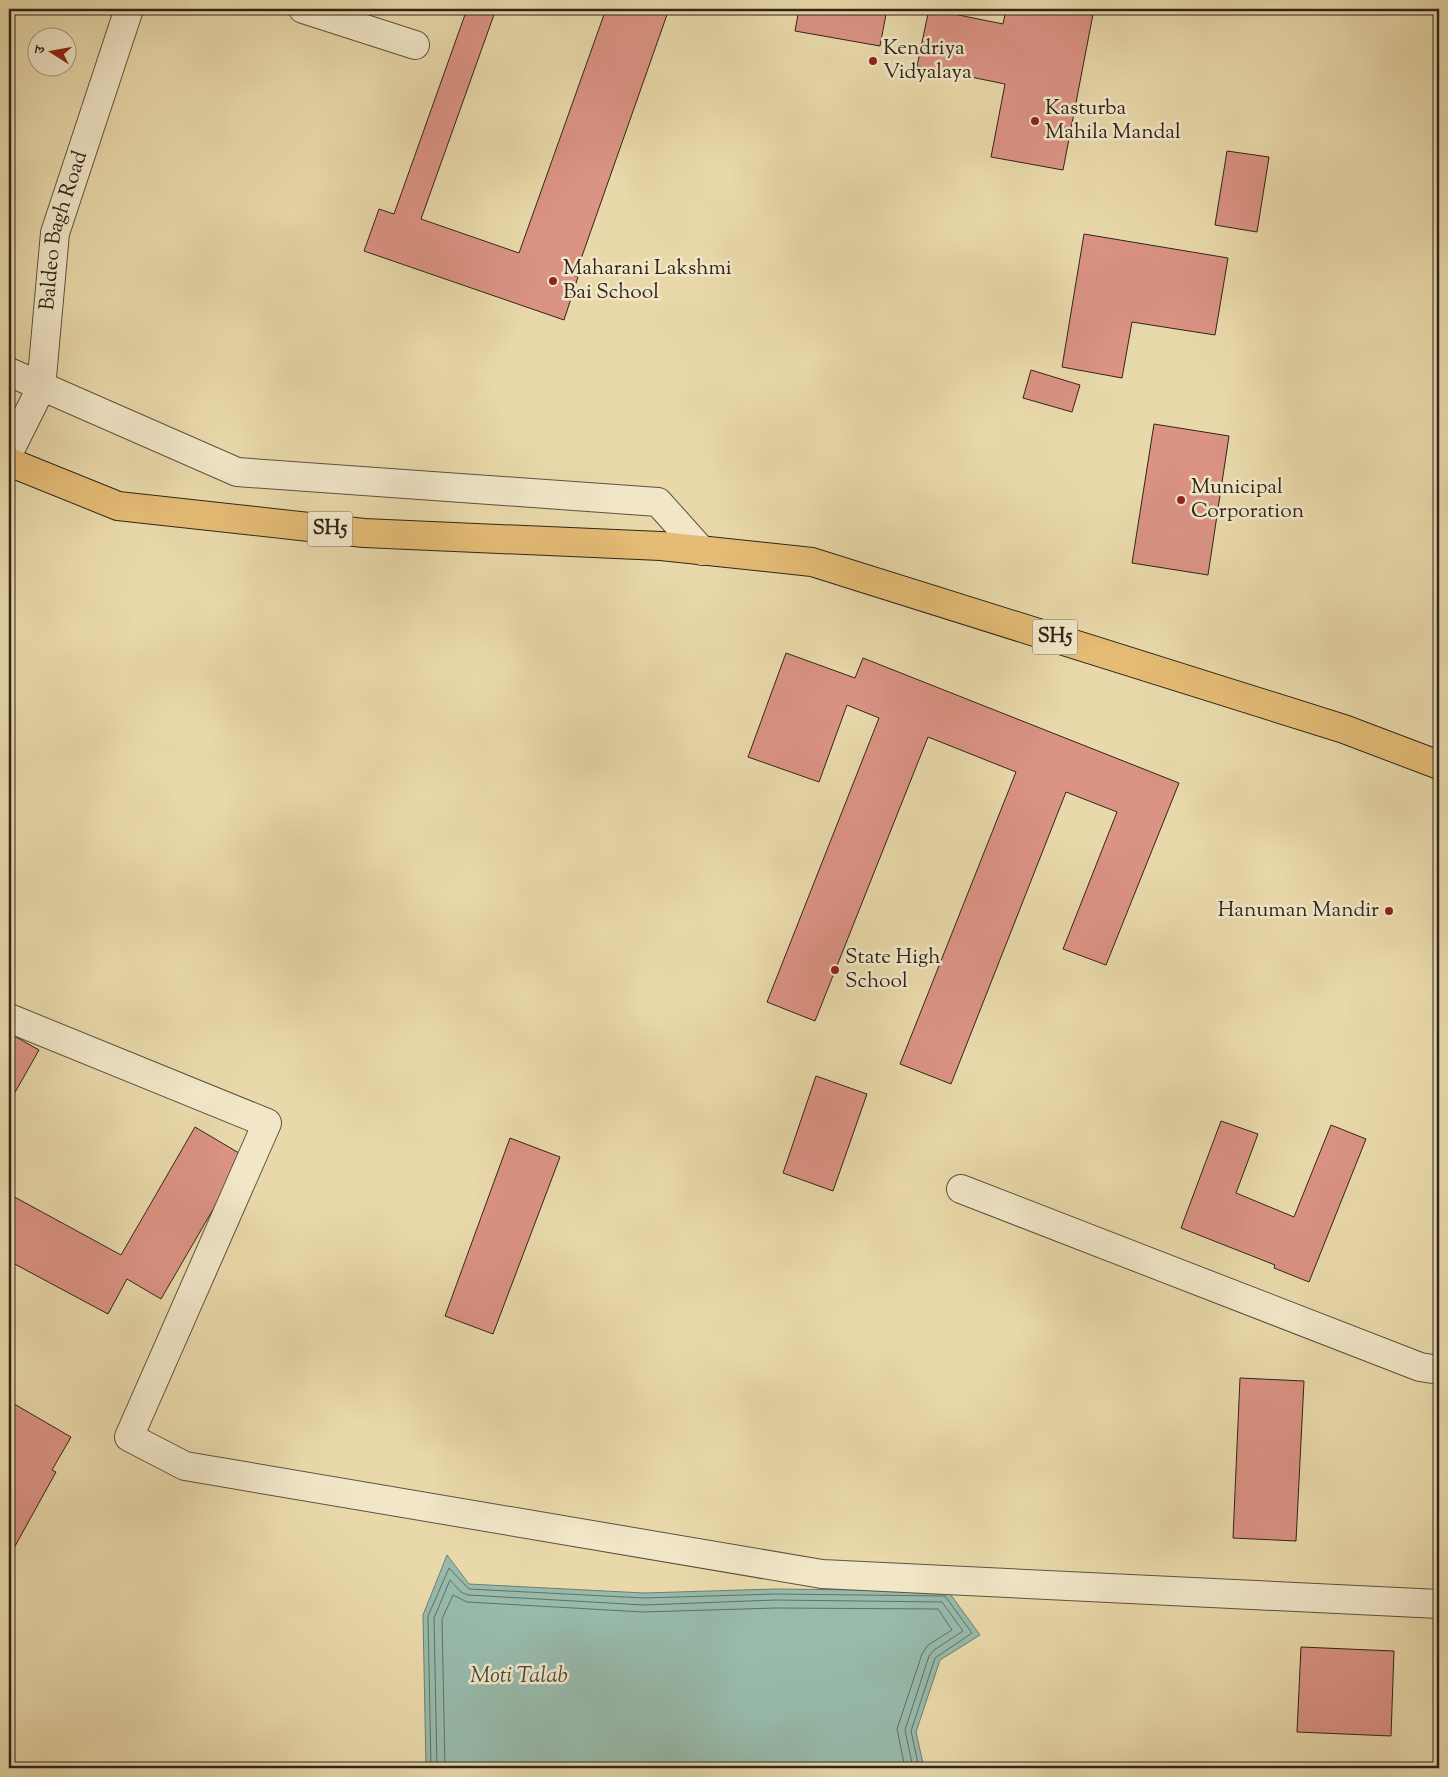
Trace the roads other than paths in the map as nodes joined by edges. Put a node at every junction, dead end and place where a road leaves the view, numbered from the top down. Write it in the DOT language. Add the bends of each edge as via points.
graph roads {
  1 [pos="129,9"];
  2 [pos="303,9"];
  3 [pos="415,45"];
  4 [pos="9,372"];
  5 [pos="41,388"];
  6 [pos="9,452"];
  7 [pos="9,462"];
  8 [pos="702,551"];
  9 [pos="1439,765"];
  10 [pos="9,1018"];
  11 [pos="961,1189"];
  12 [pos="1439,1370"];
  13 [pos="1439,1604"];
  1 -- 5 [label="street, Baldeo Bagh Road" via="55,234"];
  2 -- 3 [label="street"];
  4 -- 5 [label="street"];
  5 -- 6 [label="street, Baldeo Bagh Road"];
  5 -- 8 [label="street" via="237,472 658,502"];
  7 -- 8 [label="main road, SH5" via="118,506 364,533 661,546"];
  8 -- 9 [label="main road, SH5" via="812,562 1335,726"];
  10 -- 13 [label="street" via="267,1123 129,1437 185,1466 822,1574"];
  11 -- 12 [label="street" via="1420,1367"];
}
